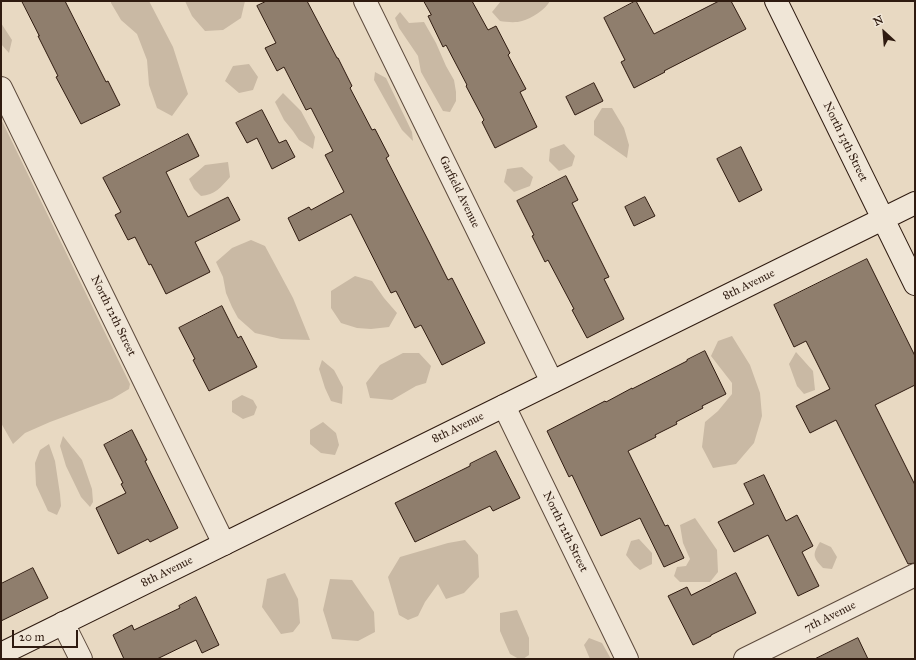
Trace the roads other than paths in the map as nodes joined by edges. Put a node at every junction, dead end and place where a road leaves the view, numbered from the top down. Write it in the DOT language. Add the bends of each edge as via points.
graph roads {
  1 [pos="365,1"];
  2 [pos="776,1"];
  3 [pos="1,88"];
  4 [pos="915,203"];
  5 [pos="883,219"];
  6 [pos="915,284"];
  7 [pos="552,382"];
  8 [pos="504,406"];
  9 [pos="224,544"];
  10 [pos="915,575"];
  11 [pos="63,623"];
  12 [pos="1,654"];
  13 [pos="81,659"];
  14 [pos="627,659"];
  15 [pos="745,659"];
  1 -- 7 [label="street, Garfield Avenue"];
  2 -- 5 [label="street, North 13th Street"];
  3 -- 9 [label="street, North 12th Street"];
  4 -- 5 [label="street, 8th Avenue"];
  5 -- 6 [label="street, North 13th Street"];
  5 -- 7 [label="street, 8th Avenue"];
  7 -- 8 [label="street, 8th Avenue"];
  8 -- 9 [label="street, 8th Avenue"];
  8 -- 14 [label="street, North 12th Street"];
  9 -- 11 [label="street, 8th Avenue"];
  10 -- 15 [label="street, 7th Avenue"];
  11 -- 12 [label="street, 8th Avenue"];
  11 -- 13 [label="street"];
}
